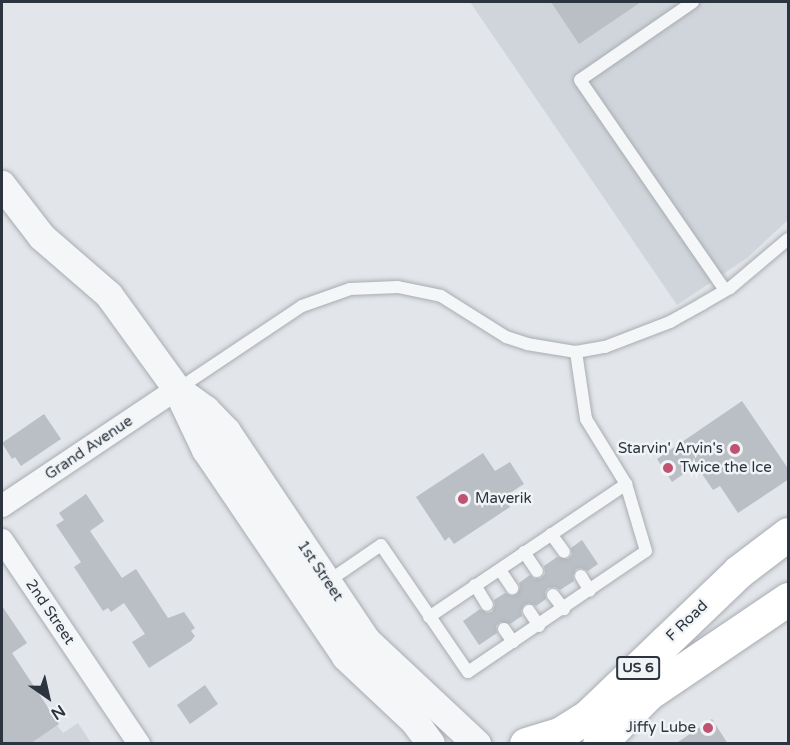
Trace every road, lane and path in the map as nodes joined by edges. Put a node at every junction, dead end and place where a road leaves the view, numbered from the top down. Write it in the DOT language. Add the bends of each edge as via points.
graph roads {
  1 [pos="693,2"];
  2 [pos="2,184"];
  3 [pos="789,239"];
  4 [pos="725,290"];
  5 [pos="576,352"];
  6 [pos="177,389"];
  7 [pos="626,484"];
  8 [pos="2,506"];
  9 [pos="551,534"];
  10 [pos="789,534"];
  11 [pos="2,540"];
  12 [pos="524,552"];
  13 [pos="564,552"];
  14 [pos="500,570"];
  15 [pos="537,571"];
  16 [pos="581,576"];
  17 [pos="327,582"];
  18 [pos="475,585"];
  19 [pos="512,588"];
  20 [pos="591,591"];
  21 [pos="553,595"];
  22 [pos="789,599"];
  23 [pos="487,605"];
  24 [pos="564,609"];
  25 [pos="529,611"];
  26 [pos="429,617"];
  27 [pos="539,626"];
  28 [pos="504,629"];
  29 [pos="513,642"];
  30 [pos="139,744"];
  31 [pos="431,744"];
  32 [pos="477,744"];
  33 [pos="526,744"];
  34 [pos="599,744"];
  1 -- 4 [label="lane" via="580,80"];
  2 -- 6 [label="street, 1st Street" via="42,237 109,295"];
  3 -- 4 [label="lane"];
  4 -- 5 [label="lane" via="670,322 631,338"];
  5 -- 6 [label="lane" via="556,351 506,337 441,296 418,290 350,289 302,306"];
  5 -- 7 [label="lane" via="586,419"];
  6 -- 8 [label="street, Grand Avenue"];
  6 -- 17 [label="street, 1st Street" via="227,432"];
  6 -- 31 [label="street, 1st Street" via="206,450 346,657 415,722"];
  7 -- 9 [label="lane"];
  7 -- 20 [label="lane" via="646,551"];
  9 -- 12 [label="lane"];
  9 -- 13 [label="lane"];
  10 -- 33 [label="main road, F Road / US 6" via="738,572 588,716 561,733"];
  11 -- 30 [label="street, 2nd Street"];
  12 -- 14 [label="lane"];
  12 -- 15 [label="lane"];
  14 -- 18 [label="lane"];
  14 -- 19 [label="lane"];
  16 -- 20 [label="lane"];
  17 -- 26 [label="lane" via="381,545"];
  17 -- 32 [label="street, 1st Street" via="367,641"];
  18 -- 23 [label="lane"];
  18 -- 26 [label="lane"];
  20 -- 24 [label="lane"];
  21 -- 24 [label="lane"];
  22 -- 34 [label="main road, US 6" via="649,693"];
  24 -- 27 [label="lane"];
  25 -- 27 [label="lane"];
  26 -- 29 [label="lane" via="468,672"];
  27 -- 29 [label="lane"];
  28 -- 29 [label="lane"];
}
